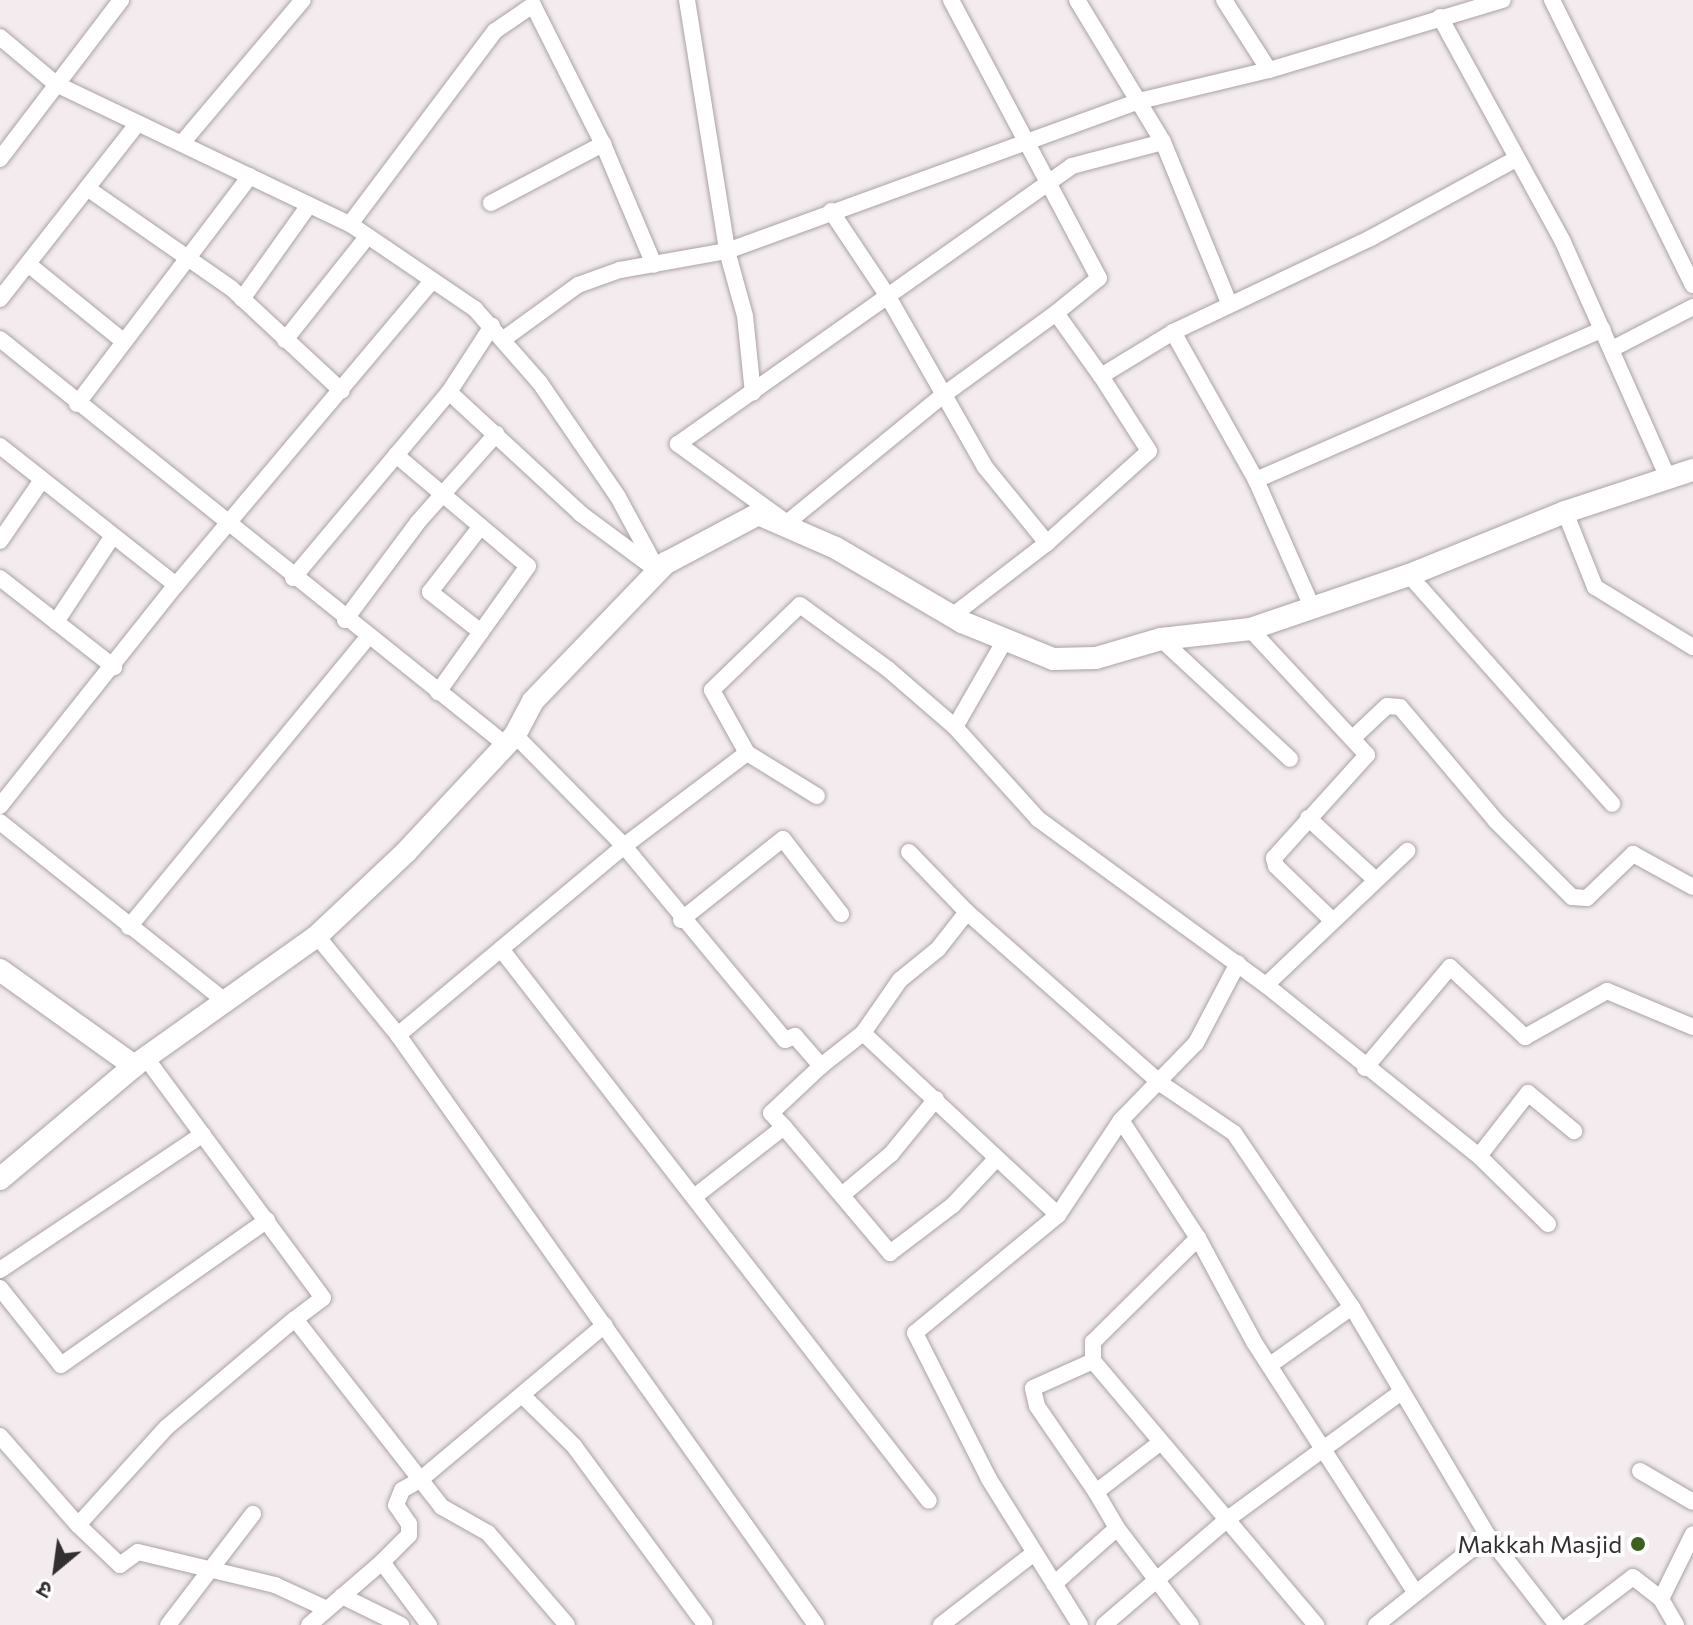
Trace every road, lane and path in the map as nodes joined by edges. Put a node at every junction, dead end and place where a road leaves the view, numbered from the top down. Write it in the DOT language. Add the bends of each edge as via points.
graph roads {
  1 [pos="121,0"];
  2 [pos="303,0"];
  3 [pos="687,0"];
  4 [pos="951,0"];
  5 [pos="1077,0"];
  6 [pos="1224,0"];
  7 [pos="1503,0"];
  8 [pos="1552,0"];
  9 [pos="1440,17"];
  10 [pos="0,37"];
  11 [pos="1269,70"];
  12 [pos="56,84"];
  13 [pos="1139,101"];
  14 [pos="137,124"];
  15 [pos="1025,141"];
  16 [pos="1163,142"];
  17 [pos="182,143"];
  18 [pos="603,144"];
  19 [pos="0,159"];
  20 [pos="1514,160"];
  21 [pos="250,176"];
  22 [pos="1049,185"];
  23 [pos="87,188"];
  24 [pos="491,203"];
  25 [pos="309,205"];
  26 [pos="831,211"];
  27 [pos="350,224"];
  28 [pos="367,237"];
  29 [pos="727,251"];
  30 [pos="190,259"];
  31 [pos="28,264"];
  32 [pos="654,265"];
  33 [pos="432,281"];
  34 [pos="1693,285"];
  35 [pos="887,295"];
  36 [pos="0,299"];
  37 [pos="242,299"];
  38 [pos="1229,303"];
  39 [pos="1693,307"];
  40 [pos="1056,313"];
  41 [pos="1603,329"];
  42 [pos="498,332"];
  43 [pos="1173,332"];
  44 [pos="0,339"];
  45 [pos="285,340"];
  46 [pos="123,341"];
  47 [pos="1612,349"];
  48 [pos="1101,376"];
  49 [pos="342,391"];
  50 [pos="449,392"];
  51 [pos="753,393"];
  52 [pos="942,396"];
  53 [pos="77,404"];
  54 [pos="496,434"];
  55 [pos="0,446"];
  56 [pos="396,455"];
  57 [pos="1693,470"];
  58 [pos="1668,478"];
  59 [pos="42,480"];
  60 [pos="1256,480"];
  61 [pos="443,494"];
  62 [pos="1565,512"];
  63 [pos="787,523"];
  64 [pos="481,526"];
  65 [pos="229,528"];
  66 [pos="112,537"];
  67 [pos="0,541"];
  68 [pos="1047,543"];
  69 [pos="658,571"];
  70 [pos="1409,575"];
  71 [pos="0,578"];
  72 [pos="293,578"];
  73 [pos="176,585"];
  74 [pos="1313,609"];
  75 [pos="952,616"];
  76 [pos="345,620"];
  77 [pos="56,622"];
  78 [pos="1250,629"];
  79 [pos="481,632"];
  80 [pos="367,638"];
  81 [pos="1161,639"];
  82 [pos="1005,640"];
  83 [pos="1693,647"];
  84 [pos="114,667"];
  85 [pos="438,692"];
  86 [pos="955,727"];
  87 [pos="1354,737"];
  88 [pos="510,740"];
  89 [pos="747,753"];
  90 [pos="1290,759"];
  91 [pos="817,796"];
  92 [pos="1612,804"];
  93 [pos="0,806"];
  94 [pos="1308,818"];
  95 [pos="0,822"];
  96 [pos="624,846"];
  97 [pos="1407,851"];
  98 [pos="909,852"];
  99 [pos="1376,880"];
  100 [pos="1693,887"];
  101 [pos="967,912"];
  102 [pos="841,914"];
  103 [pos="681,920"];
  104 [pos="1333,921"];
  105 [pos="129,927"];
  106 [pos="317,936"];
  107 [pos="501,949"];
  108 [pos="1238,963"];
  109 [pos="0,970"];
  110 [pos="1266,985"];
  111 [pos="226,1002"];
  112 [pos="1693,1027"];
  113 [pos="863,1033"];
  114 [pos="398,1035"];
  115 [pos="140,1062"];
  116 [pos="821,1066"];
  117 [pos="1365,1068"];
  118 [pos="1160,1083"];
  119 [pos="936,1099"];
  120 [pos="1121,1120"];
  121 [pos="784,1127"];
  122 [pos="1574,1131"];
  123 [pos="203,1134"];
  124 [pos="1479,1156"];
  125 [pos="996,1159"];
  126 [pos="0,1179"];
  127 [pos="842,1195"];
  128 [pos="694,1197"];
  129 [pos="1058,1215"];
  130 [pos="267,1220"];
  131 [pos="1548,1224"];
  132 [pos="1198,1238"];
  133 [pos="0,1270"];
  134 [pos="0,1288"];
  135 [pos="1352,1307"];
  136 [pos="295,1319"];
  137 [pos="605,1325"];
  138 [pos="1093,1361"];
  139 [pos="1270,1365"];
  140 [pos="1401,1392"];
  141 [pos="522,1395"];
  142 [pos="0,1436"];
  143 [pos="1161,1442"];
  144 [pos="1325,1450"];
  145 [pos="1640,1471"];
  146 [pos="420,1480"];
  147 [pos="1096,1492"];
  148 [pos="929,1501"];
  149 [pos="1693,1502"];
  150 [pos="253,1514"];
  151 [pos="1229,1518"];
  152 [pos="78,1525"];
  153 [pos="1117,1528"];
  154 [pos="1693,1534"];
  155 [pos="1488,1536"];
  156 [pos="1034,1553"];
  157 [pos="382,1562"];
  158 [pos="211,1569"];
  159 [pos="1158,1581"];
  160 [pos="1054,1584"];
  161 [pos="1414,1590"];
  162 [pos="342,1596"];
  163 [pos="1661,1599"];
  164 [pos="319,1619"];
  165 [pos="704,1623"];
  166 [pos="168,1625"];
  167 [pos="401,1625"];
  168 [pos="429,1625"];
  169 [pos="567,1625"];
  170 [pos="816,1625"];
  171 [pos="941,1625"];
  172 [pos="1080,1625"];
  173 [pos="1104,1625"];
  174 [pos="1191,1625"];
  175 [pos="1316,1625"];
  176 [pos="1376,1625"];
  177 [pos="1557,1625"];
  178 [pos="1570,1625"];
  179 [pos="1676,1625"];
  1 -- 12 [label="street"];
  2 -- 17 [label="street"];
  3 -- 29 [label="street"];
  4 -- 15 [label="street"];
  5 -- 13 [label="street"];
  6 -- 11 [label="street"];
  7 -- 9 [label="street"];
  8 -- 34 [label="street"];
  9 -- 11 [label="street"];
  9 -- 20 [label="street"];
  10 -- 12 [label="street"];
  11 -- 13 [label="street"];
  12 -- 14 [label="street"];
  12 -- 19 [label="street"];
  13 -- 15 [label="street"];
  13 -- 16 [label="street"];
  14 -- 17 [label="street"];
  14 -- 23 [label="street"];
  15 -- 22 [label="street"];
  15 -- 26 [label="street"];
  16 -- 22 [label="street" via="1072,166"];
  16 -- 38 [label="street"];
  17 -- 21 [label="street"];
  18 -- 24 [label="street"];
  18 -- 27 [label="street" via="533,5 495,31"];
  18 -- 32 [label="street"];
  20 -- 38 [label="street" via="1371,238"];
  20 -- 41 [label="street" via="1563,242"];
  21 -- 25 [label="street"];
  21 -- 30 [label="street"];
  22 -- 35 [label="street"];
  22 -- 40 [label="street" via="1099,278"];
  23 -- 30 [label="street"];
  23 -- 31 [label="street"];
  25 -- 27 [label="street"];
  25 -- 37 [label="street"];
  26 -- 29 [label="street"];
  26 -- 35 [label="street"];
  27 -- 28 [label="street"];
  28 -- 33 [label="street"];
  28 -- 45 [label="street"];
  29 -- 32 [label="street"];
  29 -- 51 [label="street" via="745,316"];
  30 -- 37 [label="street"];
  30 -- 46 [label="street"];
  31 -- 36 [label="street"];
  31 -- 46 [label="street"];
  32 -- 42 [label="street" via="578,285"];
  33 -- 42 [label="street"];
  33 -- 49 [label="street"];
  35 -- 51 [label="street"];
  35 -- 52 [label="street"];
  37 -- 45 [label="street"];
  38 -- 43 [label="street"];
  39 -- 47 [label="street"];
  40 -- 48 [label="street"];
  40 -- 52 [label="street"];
  41 -- 47 [label="street"];
  41 -- 60 [label="street"];
  42 -- 50 [label="street"];
  42 -- 69 [label="street" via="618,497"];
  43 -- 48 [label="street"];
  43 -- 60 [label="street"];
  44 -- 53 [label="street"];
  45 -- 49 [label="street"];
  46 -- 53 [label="street"];
  47 -- 58 [label="street"];
  48 -- 68 [label="street" via="1149,451"];
  49 -- 65 [label="street"];
  50 -- 54 [label="street"];
  50 -- 56 [label="street"];
  51 -- 63 [label="street" via="678,444"];
  52 -- 63 [label="street"];
  52 -- 68 [label="street" via="985,467"];
  53 -- 65 [label="street"];
  54 -- 61 [label="street"];
  54 -- 69 [label="street" via="581,514"];
  55 -- 59 [label="street"];
  56 -- 61 [label="street"];
  56 -- 72 [label="street"];
  57 -- 58 [label="street"];
  58 -- 62 [label="street"];
  59 -- 66 [label="street"];
  59 -- 67 [label="street"];
  60 -- 74 [label="street"];
  61 -- 64 [label="street"];
  61 -- 76 [label="street"];
  62 -- 70 [label="street"];
  62 -- 83 [label="street" via="1595,587"];
  63 -- 69 [label="street" via="758,514"];
  63 -- 75 [label="street"];
  64 -- 79 [label="street" via="528,566"];
  64 -- 79 [label="street" via="430,592"];
  65 -- 72 [label="street"];
  65 -- 73 [label="street"];
  66 -- 73 [label="street"];
  66 -- 77 [label="street"];
  68 -- 75 [label="street"];
  69 -- 88 [label="street" via="533,701"];
  70 -- 74 [label="street"];
  70 -- 92 [label="street"];
  71 -- 77 [label="street"];
  72 -- 76 [label="street"];
  73 -- 84 [label="street"];
  74 -- 78 [label="street"];
  75 -- 82 [label="street"];
  76 -- 80 [label="street"];
  77 -- 84 [label="street"];
  78 -- 81 [label="street"];
  78 -- 87 [label="street"];
  79 -- 85 [label="street"];
  80 -- 85 [label="street"];
  80 -- 105 [label="street"];
  81 -- 82 [label="street" via="1096,658 1053,659"];
  81 -- 90 [label="street"];
  82 -- 86 [label="street"];
  84 -- 93 [label="street"];
  85 -- 88 [label="street"];
  86 -- 89 [label="street" via="800,605 712,690"];
  86 -- 108 [label="street" via="1038,819"];
  87 -- 94 [label="street" via="1367,755"];
  87 -- 100 [label="street" via="1387,706 1400,707 1495,820 1572,897 1587,898 1633,854"];
  88 -- 96 [label="street"];
  88 -- 106 [label="street" via="406,852"];
  89 -- 91 [label="street"];
  89 -- 96 [label="street"];
  94 -- 99 [label="street"];
  94 -- 104 [label="street" via="1274,858 1276,866"];
  95 -- 105 [label="street"];
  96 -- 103 [label="street"];
  96 -- 107 [label="street"];
  97 -- 99 [label="street"];
  98 -- 101 [label="street"];
  99 -- 104 [label="street"];
  101 -- 113 [label="street" via="938,949 900,980"];
  101 -- 118 [label="street"];
  102 -- 103 [label="street" via="783,839"];
  103 -- 116 [label="street" via="785,1040 795,1036"];
  104 -- 110 [label="street"];
  105 -- 111 [label="street"];
  106 -- 111 [label="street"];
  106 -- 114 [label="street"];
  107 -- 114 [label="street"];
  107 -- 128 [label="street"];
  108 -- 110 [label="street"];
  108 -- 118 [label="street" via="1196,1043"];
  109 -- 115 [label="street"];
  110 -- 117 [label="street"];
  111 -- 115 [label="street"];
  112 -- 117 [label="street" via="1607,991 1525,1037 1450,967"];
  113 -- 116 [label="street"];
  113 -- 119 [label="street"];
  114 -- 137 [label="street"];
  115 -- 123 [label="street"];
  115 -- 126 [label="street"];
  116 -- 121 [label="street" via="771,1113"];
  117 -- 124 [label="street"];
  118 -- 120 [label="street"];
  118 -- 135 [label="street" via="1234,1133"];
  119 -- 125 [label="street"];
  119 -- 127 [label="street" via="891,1154"];
  120 -- 129 [label="street"];
  120 -- 132 [label="street"];
  121 -- 127 [label="street"];
  121 -- 128 [label="street"];
  122 -- 124 [label="street" via="1528,1093"];
  123 -- 130 [label="street"];
  123 -- 133 [label="street"];
  124 -- 131 [label="street"];
  125 -- 127 [label="street" via="953,1205 890,1253"];
  125 -- 129 [label="street"];
  128 -- 148 [label="street"];
  129 -- 156 [label="street" via="915,1333 989,1479"];
  130 -- 134 [label="street" via="61,1365"];
  130 -- 136 [label="street" via="323,1298"];
  132 -- 138 [label="street" via="1093,1342"];
  132 -- 139 [label="street"];
  135 -- 139 [label="street"];
  135 -- 140 [label="street"];
  136 -- 146 [label="street"];
  136 -- 152 [label="street" via="167,1427"];
  137 -- 141 [label="street"];
  137 -- 170 [label="street"];
  138 -- 143 [label="street"];
  138 -- 147 [label="street" via="1033,1388 1037,1406"];
  139 -- 144 [label="street"];
  140 -- 144 [label="street"];
  140 -- 155 [label="street"];
  141 -- 146 [label="street"];
  141 -- 165 [label="street" via="574,1446"];
  142 -- 152 [label="street"];
  143 -- 147 [label="street"];
  143 -- 151 [label="street"];
  144 -- 151 [label="street"];
  144 -- 161 [label="street"];
  145 -- 149 [label="street"];
  146 -- 157 [label="street" via="402,1490 396,1505 409,1524 409,1535"];
  146 -- 169 [label="street" via="442,1507 502,1546"];
  147 -- 153 [label="street"];
  150 -- 158 [label="street"];
  151 -- 159 [label="street"];
  151 -- 175 [label="street"];
  152 -- 158 [label="street" via="120,1565 138,1552"];
  153 -- 159 [label="street"];
  153 -- 160 [label="street"];
  154 -- 163 [label="street"];
  155 -- 161 [label="street"];
  155 -- 177 [label="street"];
  156 -- 160 [label="street"];
  156 -- 171 [label="street"];
  157 -- 162 [label="street"];
  157 -- 168 [label="street"];
  158 -- 164 [label="street" via="275,1585"];
  158 -- 166 [label="street"];
  159 -- 173 [label="street"];
  159 -- 174 [label="street"];
  160 -- 172 [label="street"];
  161 -- 176 [label="street"];
  162 -- 164 [label="street"];
  162 -- 167 [label="street"];
  163 -- 178 [label="street" via="1633,1577"];
  163 -- 179 [label="street"];
}
